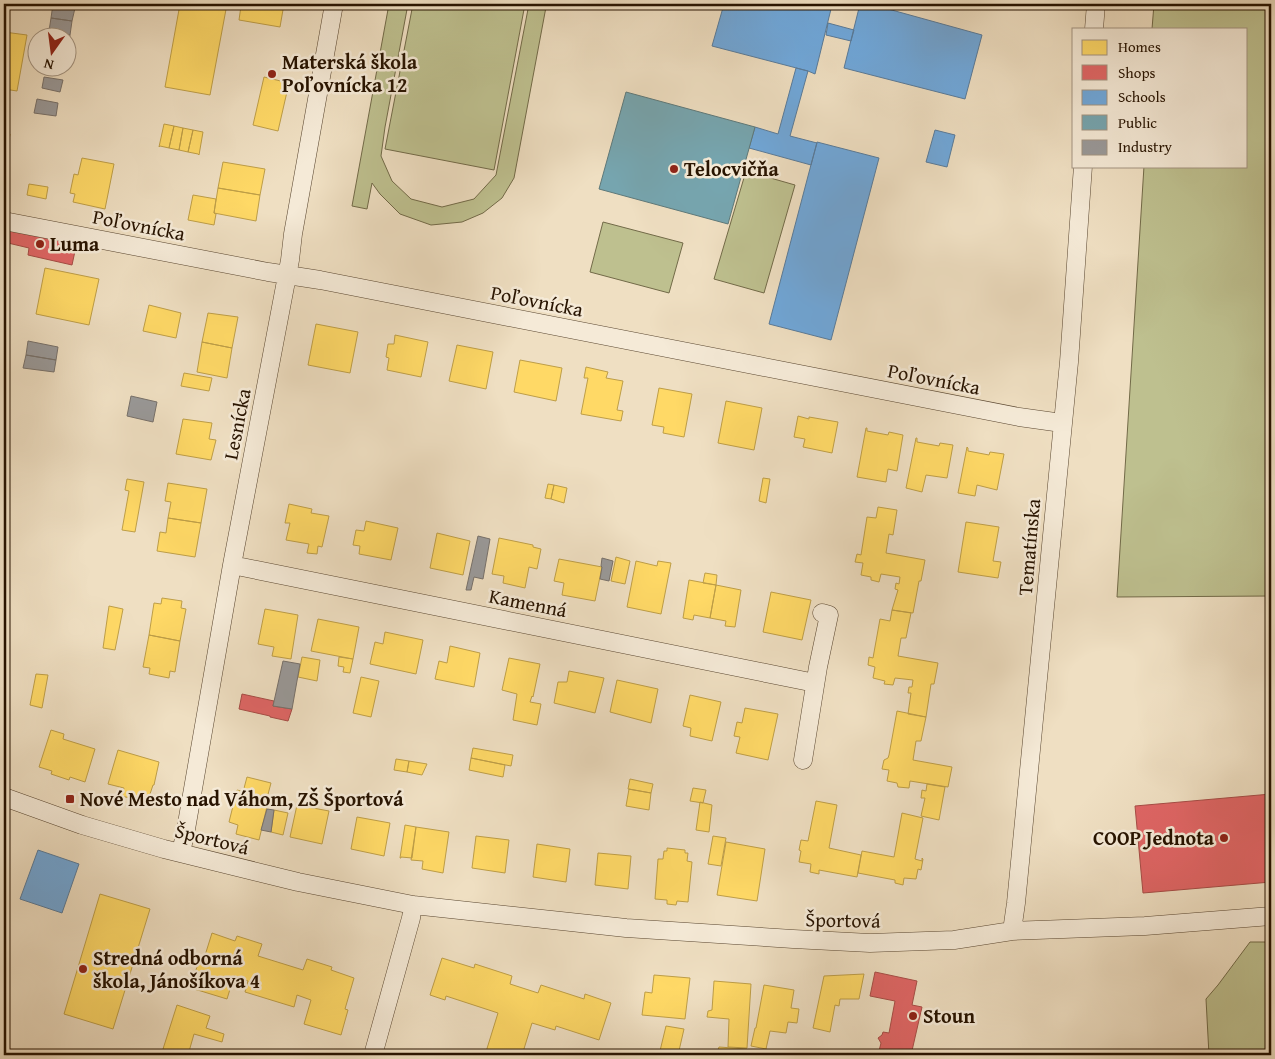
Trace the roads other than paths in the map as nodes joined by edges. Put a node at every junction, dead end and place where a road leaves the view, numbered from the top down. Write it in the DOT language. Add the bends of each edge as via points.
graph roads {
  1 [pos="334,4"];
  2 [pos="1096,4"];
  3 [pos="1094,28"];
  4 [pos="1083,168"];
  5 [pos="4,221"];
  6 [pos="287,275"];
  7 [pos="1062,423"];
  8 [pos="232,565"];
  9 [pos="822,613"];
  10 [pos="815,683"];
  11 [pos="802,760"];
  12 [pos="4,798"];
  13 [pos="181,853"];
  14 [pos="413,905"];
  15 [pos="1271,916"];
  16 [pos="1012,931"];
  17 [pos="373,1055"];
  1 -- 6 [label="street, Lesnícka"];
  2 -- 3 [label="street"];
  4 -- 7 [label="street, Tematínska"];
  5 -- 6 [label="street, Poľovnícka"];
  6 -- 7 [label="street, Poľovnícka"];
  6 -- 8 [label="street, Lesnícka"];
  7 -- 16 [label="street, Tematínska"];
  8 -- 10 [label="street, Kamenná"];
  8 -- 13 [label="street, Lesnícka"];
  9 -- 10 [label="street" via="829,615"];
  10 -- 11 [label="street"];
  12 -- 13 [label="street, Športová" via="82,825"];
  13 -- 14 [label="street, Športová" via="298,882"];
  14 -- 16 [label="street, Športová" via="626,928 793,940 870,943 954,940"];
  14 -- 17 [label="street"];
  15 -- 16 [label="street, Športová" via="1145,926"];
}
